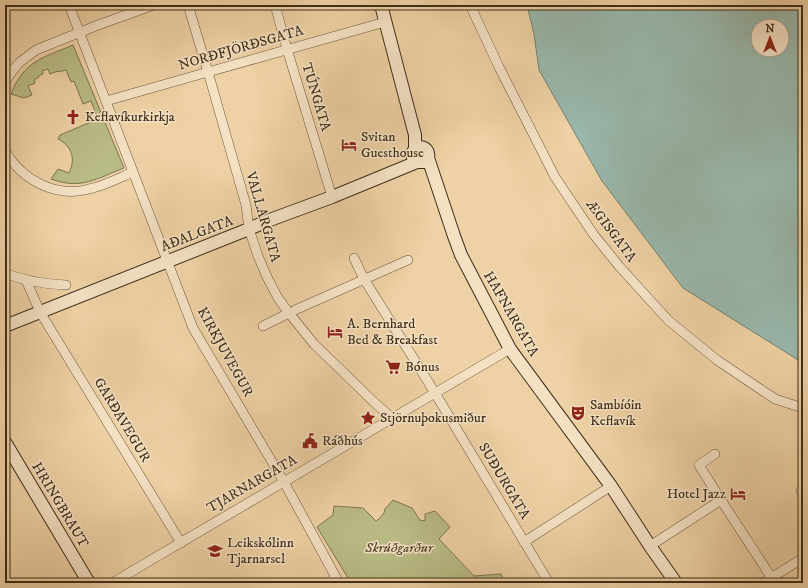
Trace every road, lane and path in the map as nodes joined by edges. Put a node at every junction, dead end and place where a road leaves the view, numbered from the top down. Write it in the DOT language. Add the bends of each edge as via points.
graph roads {
  1 [pos="69,5"];
  2 [pos="154,5"];
  3 [pos="188,5"];
  4 [pos="275,5"];
  5 [pos="381,5"];
  6 [pos="470,5"];
  7 [pos="385,22"];
  8 [pos="79,33"];
  9 [pos="287,49"];
  10 [pos="208,72"];
  11 [pos="5,82"];
  12 [pos="106,101"];
  13 [pos="5,151"];
  14 [pos="419,156"];
  15 [pos="133,172"];
  16 [pos="332,197"];
  17 [pos="249,229"];
  18 [pos="354,258"];
  19 [pos="408,260"];
  20 [pos="167,261"];
  21 [pos="5,273"];
  22 [pos="364,279"];
  23 [pos="26,280"];
  24 [pos="66,285"];
  25 [pos="40,312"];
  26 [pos="292,312"];
  27 [pos="5,326"];
  28 [pos="263,326"];
  29 [pos="510,349"];
  30 [pos="435,393"];
  31 [pos="803,408"];
  32 [pos="392,418"];
  33 [pos="5,442"];
  34 [pos="715,454"];
  35 [pos="284,482"];
  36 [pos="611,486"];
  37 [pos="721,500"];
  38 [pos="524,542"];
  39 [pos="181,543"];
  40 [pos="650,546"];
  41 [pos="803,558"];
  42 [pos="338,580"];
  43 [pos="773,580"];
  44 [pos="89,583"];
  45 [pos="112,583"];
  46 [pos="327,583"];
  47 [pos="548,583"];
  48 [pos="676,583"];
  49 [pos="763,583"];
  1 -- 8 [label="street, KIRKJUVEGUR"];
  2 -- 8 [label="street"];
  3 -- 10 [label="street, VALLARGATA"];
  4 -- 9 [label="street, TÚNGATA"];
  5 -- 7 [label="street, HAFNARGATA"];
  6 -- 31 [label="street, ÆGISGATA" via="555,177 594,235 619,266 668,320 717,360 775,399"];
  7 -- 9 [label="street, NORÐFJÖRÐSGATA"];
  7 -- 14 [label="street, HAFNARGATA"];
  8 -- 11 [label="street" via="45,46 28,56 20,62"];
  8 -- 12 [label="street, KIRKJUVEGUR"];
  9 -- 10 [label="street, NORÐFJÖRÐSGATA"];
  9 -- 16 [label="street, TÚNGATA"];
  10 -- 12 [label="street, NORÐFJÖRÐSGATA"];
  10 -- 17 [label="street, VALLARGATA" via="246,206"];
  12 -- 15 [label="street, KIRKJUVEGUR"];
  13 -- 15 [label="street" via="27,177 43,186 61,191 80,191 98,187"];
  14 -- 16 [label="street, AÐALGATA" via="399,170"];
  14 -- 29 [label="street, HAFNARGATA" via="437,187 461,255"];
  15 -- 20 [label="street, KIRKJUVEGUR"];
  16 -- 17 [label="street, AÐALGATA"];
  17 -- 20 [label="street, AÐALGATA"];
  17 -- 26 [label="street, VALLARGATA" via="267,277 278,298"];
  18 -- 22 [label="street"];
  19 -- 22 [label="street"];
  20 -- 25 [label="street, AÐALGATA"];
  20 -- 35 [label="street, KIRKJUVEGUR" via="193,328"];
  21 -- 23 [label="street"];
  22 -- 26 [label="street"];
  22 -- 30 [label="street"];
  23 -- 24 [label="street"];
  23 -- 25 [label="street, GARÐAVEGUR"];
  25 -- 27 [label="street, AÐALGATA"];
  25 -- 39 [label="street, GARÐAVEGUR"];
  26 -- 28 [label="street"];
  26 -- 32 [label="street, VALLARGATA" via="314,344"];
  29 -- 30 [label="street, TJARNARGATA"];
  29 -- 36 [label="street, HAFNARGATA"];
  30 -- 32 [label="street, TJARNARGATA"];
  30 -- 38 [label="street, SUÐURGATA"];
  32 -- 35 [label="street, TJARNARGATA"];
  33 -- 44 [label="street, HRINGBRAUT"];
  34 -- 37 [label="street" via="699,465"];
  35 -- 39 [label="street, TJARNARGATA"];
  35 -- 42 [label="street, KIRKJUVEGUR"];
  36 -- 38 [label="street"];
  36 -- 40 [label="street, HAFNARGATA"];
  37 -- 40 [label="street"];
  37 -- 43 [label="street"];
  38 -- 47 [label="street, SUÐURGATA"];
  39 -- 45 [label="street, TJARNARGATA"];
  40 -- 48 [label="street, HAFNARGATA"];
  41 -- 43 [label="street"];
  42 -- 46 [label="street"];
  43 -- 49 [label="street"];
}
